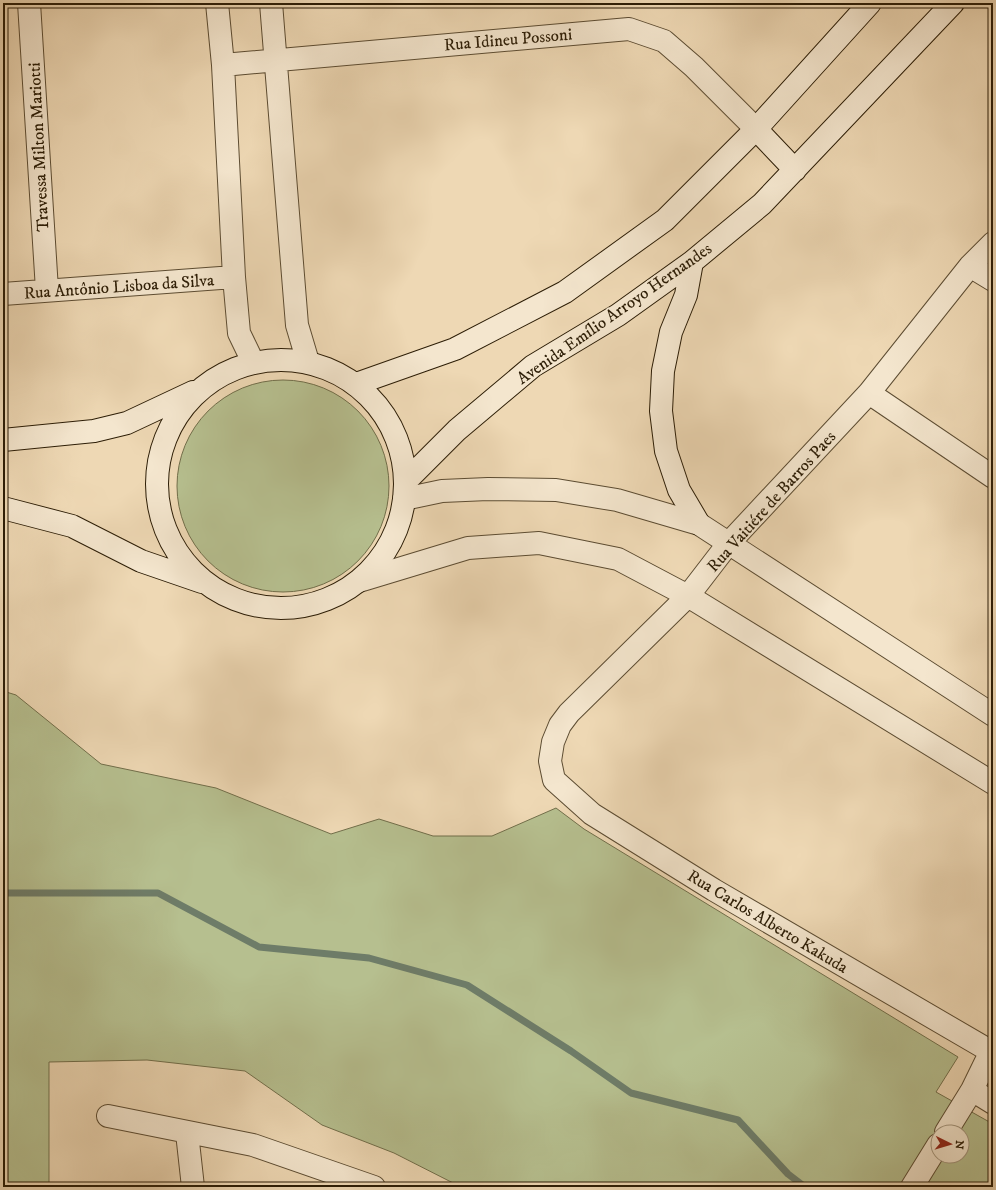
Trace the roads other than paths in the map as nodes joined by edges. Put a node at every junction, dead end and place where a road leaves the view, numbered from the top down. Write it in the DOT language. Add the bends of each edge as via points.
graph roads {
  1 [pos="29,3"];
  2 [pos="217,3"];
  3 [pos="271,3"];
  4 [pos="870,3"];
  5 [pos="953,3"];
  6 [pos="275,60"];
  7 [pos="223,65"];
  8 [pos="756,129"];
  9 [pos="795,170"];
  10 [pos="993,243"];
  11 [pos="692,262"];
  12 [pos="970,266"];
  13 [pos="234,277"];
  14 [pos="993,280"];
  15 [pos="47,290"];
  16 [pos="3,294"];
  17 [pos="253,362"];
  18 [pos="308,362"];
  19 [pos="356,384"];
  20 [pos="205,386"];
  21 [pos="869,393"];
  22 [pos="3,440"];
  23 [pos="993,477"];
  24 [pos="405,490"];
  25 [pos="3,508"];
  26 [pos="699,524"];
  27 [pos="728,544"];
  28 [pos="359,581"];
  29 [pos="208,584"];
  30 [pos="688,596"];
  31 [pos="993,714"];
  32 [pos="554,780"];
  33 [pos="993,783"];
  34 [pos="992,1049"];
  35 [pos="972,1090"];
  36 [pos="993,1102"];
  37 [pos="108,1116"];
  38 [pos="951,1124"];
  39 [pos="187,1133"];
  40 [pos="930,1158"];
  41 [pos="193,1187"];
  42 [pos="374,1187"];
  43 [pos="912,1187"];
  1 -- 15 [label="street, Travessa Milton Mariotti"];
  2 -- 7 [label="street"];
  3 -- 6 [label="street"];
  4 -- 8 [label="street"];
  5 -- 9 [label="street, Avenida Emílio Arroyo Hernandes"];
  6 -- 7 [label="street, Rua Idineu Possoni"];
  6 -- 8 [label="street, Rua Idineu Possoni" via="629,29 664,41"];
  6 -- 18 [label="street" via="297,325"];
  7 -- 13 [label="street"];
  8 -- 9 [label="street, Rua Idineu Possoni"];
  8 -- 19 [label="street" via="665,220 565,292 455,349"];
  9 -- 11 [label="street, Avenida Emílio Arroyo Hernandes" via="762,204"];
  10 -- 12 [label="street, Rua Vaitiére de Barros Paes"];
  11 -- 24 [label="street, Avenida Emílio Arroyo Hernandes" via="618,315 533,366 457,430"];
  11 -- 26 [label="street" via="686,295 671,332 666,356 661,411 668,458 679,490"];
  12 -- 14 [label="street"];
  12 -- 21 [label="street, Rua Vaitiére de Barros Paes"];
  13 -- 15 [label="street, Rua Antônio Lisboa da Silva"];
  13 -- 17 [label="street" via="239,333"];
  15 -- 16 [label="street, Rua Antônio Lisboa da Silva"];
  17 -- 18 [label="street" via="281,359"];
  17 -- 20 [label="street" via="227,372"];
  18 -- 19 [label="street" via="333,371"];
  19 -- 24 [label="street" via="376,403 392,427 402,454"];
  20 -- 22 [label="street" via="127,422 94,431"];
  20 -- 29 [label="street" via="182,410 166,438 158,470 159,502 168,534 185,562"];
  21 -- 23 [label="street"];
  21 -- 27 [label="street, Rua Vaitiére de Barros Paes"];
  24 -- 26 [label="street" via="556,490 617,500"];
  24 -- 28 [label="street" via="396,530 381,558"];
  25 -- 29 [label="street" via="72,526 140,561"];
  26 -- 27 [label="street"];
  27 -- 30 [label="street, Rua Vaitiére de Barros Paes"];
  27 -- 31 [label="street"];
  28 -- 29 [label="street" via="331,598 300,607 268,608 236,600"];
  28 -- 30 [label="street" via="468,548 539,542 618,559"];
  30 -- 32 [label="street, Rua Vaitiére de Barros Paes" via="569,713 560,725 553,742 550,761"];
  30 -- 33 [label="street"];
  32 -- 34 [label="street, Rua Carlos Alberto Kakuda" via="592,814 708,886"];
  34 -- 35 [label="street"];
  35 -- 36 [label="street"];
  35 -- 38 [label="street"];
  37 -- 39 [label="street"];
  39 -- 41 [label="street"];
  39 -- 42 [label="street" via="253,1145"];
  40 -- 43 [label="street"];
}
